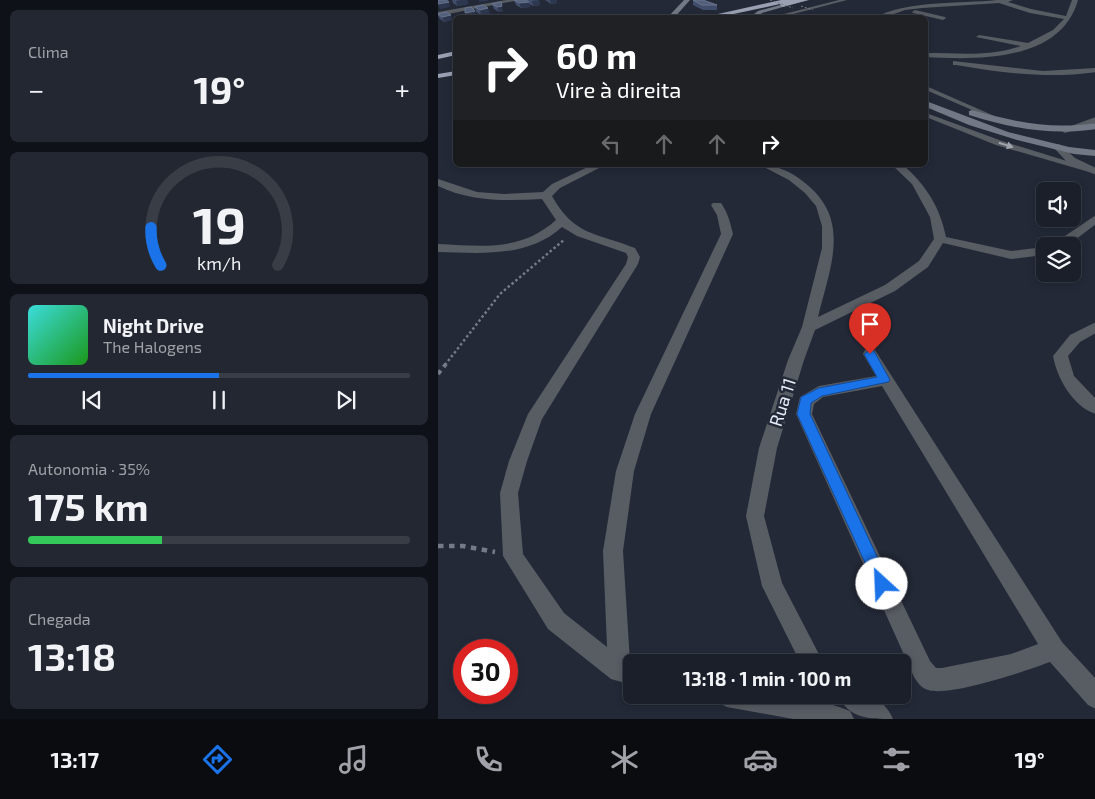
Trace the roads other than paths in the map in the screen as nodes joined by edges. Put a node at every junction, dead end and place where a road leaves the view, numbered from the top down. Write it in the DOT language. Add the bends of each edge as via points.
graph roads {
  1 [pos="516,0"];
  2 [pos="687,0"];
  3 [pos="845,0"];
  4 [pos="950,0"];
  5 [pos="1010,0"];
  6 [pos="1075,0"];
  7 [pos="1001,2"];
  8 [pos="785,4"];
  9 [pos="970,4"];
  10 [pos="806,6"];
  11 [pos="898,9"];
  12 [pos="438,14"];
  13 [pos="675,15"];
  14 [pos="721,15"];
  15 [pos="736,15"];
  16 [pos="756,15"];
  17 [pos="779,15"];
  18 [pos="882,15"];
  19 [pos="944,18"];
  20 [pos="1068,18"];
  21 [pos="979,37"];
  22 [pos="1030,45"];
  23 [pos="453,54"];
  24 [pos="928,55"];
  25 [pos="928,55"];
  26 [pos="438,57"];
  27 [pos="1096,70"];
  28 [pos="453,74"];
  29 [pos="438,76"];
  30 [pos="928,89"];
  31 [pos="928,96"];
  32 [pos="928,111"];
  33 [pos="928,111"];
  34 [pos="1096,120"];
  35 [pos="1011,124"];
  36 [pos="1096,126"];
  37 [pos="1065,130"];
  38 [pos="1058,147"];
  39 [pos="1096,153"];
  40 [pos="596,167"];
  41 [pos="769,167"];
  42 [pos="899,167"];
  43 [pos="1095,172"];
  44 [pos="438,182"];
  45 [pos="546,195"];
  46 [pos="717,205"];
  47 [pos="1096,218"];
  48 [pos="568,227"];
  49 [pos="1071,237"];
  50 [pos="940,239"];
  51 [pos="438,248"];
  52 [pos="1036,252"];
  53 [pos="809,327"];
  54 [pos="1096,327"];
  55 [pos="870,354"];
  56 [pos="884,380"];
  57 [pos="1096,408"];
  58 [pos="1054,650"];
  59 [pos="623,654"];
  60 [pos="808,654"];
  61 [pos="623,671"];
  62 [pos="1096,696"];
  63 [pos="778,704"];
  64 [pos="862,704"];
  65 [pos="842,719"];
  66 [pos="881,719"];
  1 -- 12 [label="street"];
  2 -- 13 [label="main road"];
  3 -- 10 [label="lane"];
  4 -- 9 [label="street"];
  5 -- 7 [label="street"];
  6 -- 20 [label="street"];
  7 -- 9 [label="street"];
  7 -- 20 [label="street"];
  8 -- 10 [label="main road"];
  8 -- 14 [label="highway"];
  8 -- 15 [label="highway"];
  8 -- 16 [label="main road"];
  9 -- 11 [label="street"];
  10 -- 17 [label="lane"];
  11 -- 18 [label="street"];
  11 -- 19 [label="street"];
  20 -- 22 [label="street" via="1058,29"];
  21 -- 22 [label="street"];
  22 -- 24 [label="street" via="993,55"];
  23 -- 26 [label="highway"];
  25 -- 27 [label="street" via="993,70 1037,74"];
  28 -- 29 [label="highway"];
  30 -- 35 [label="lane"];
  31 -- 35 [label="main road" via="970,113"];
  32 -- 38 [label="main road" via="1016,138"];
  33 -- 43 [label="lane, one-way" via="955,127"];
  34 -- 37 [label="street"];
  35 -- 37 [label="main road" via="1038,130"];
  36 -- 37 [label="main road"];
  37 -- 38 [label="main road" via="1057,138"];
  38 -- 39 [label="main road"];
  38 -- 43 [label="street" via="1071,160"];
  40 -- 45 [label="street" via="556,186"];
  41 -- 53 [label="street, Rua 11" via="793,178 809,191 821,205 828,226 828,248"];
  42 -- 50 [label="street" via="916,182 936,217"];
  44 -- 45 [label="street" via="455,191 483,196"];
  45 -- 48 [label="street" via="552,209"];
  46 -- 59 [label="street" via="727,234 643,414 625,471 612,551"];
  47 -- 49 [label="street"];
  48 -- 51 [label="street" via="512,247 492,250"];
  48 -- 61 [label="street" via="631,250 634,257 534,418 509,493 513,556 556,621"];
  50 -- 52 [label="street" via="1011,255"];
  50 -- 53 [label="street" via="924,264 890,288"];
  53 -- 60 [label="street, Rua 11" via="768,448 755,516 772,586"];
  54 -- 57 [label="street" via="1083,332 1067,345 1060,356 1062,369 1071,385"];
  55 -- 56 [label="street"];
  56 -- 58 [label="street"];
  56 -- 58 [label="street" via="819,392 806,401 804,414 922,669 930,679 942,680 1011,665"];
  58 -- 62 [label="street"];
  63 -- 65 [label="street"];
  64 -- 66 [label="street"];
}
